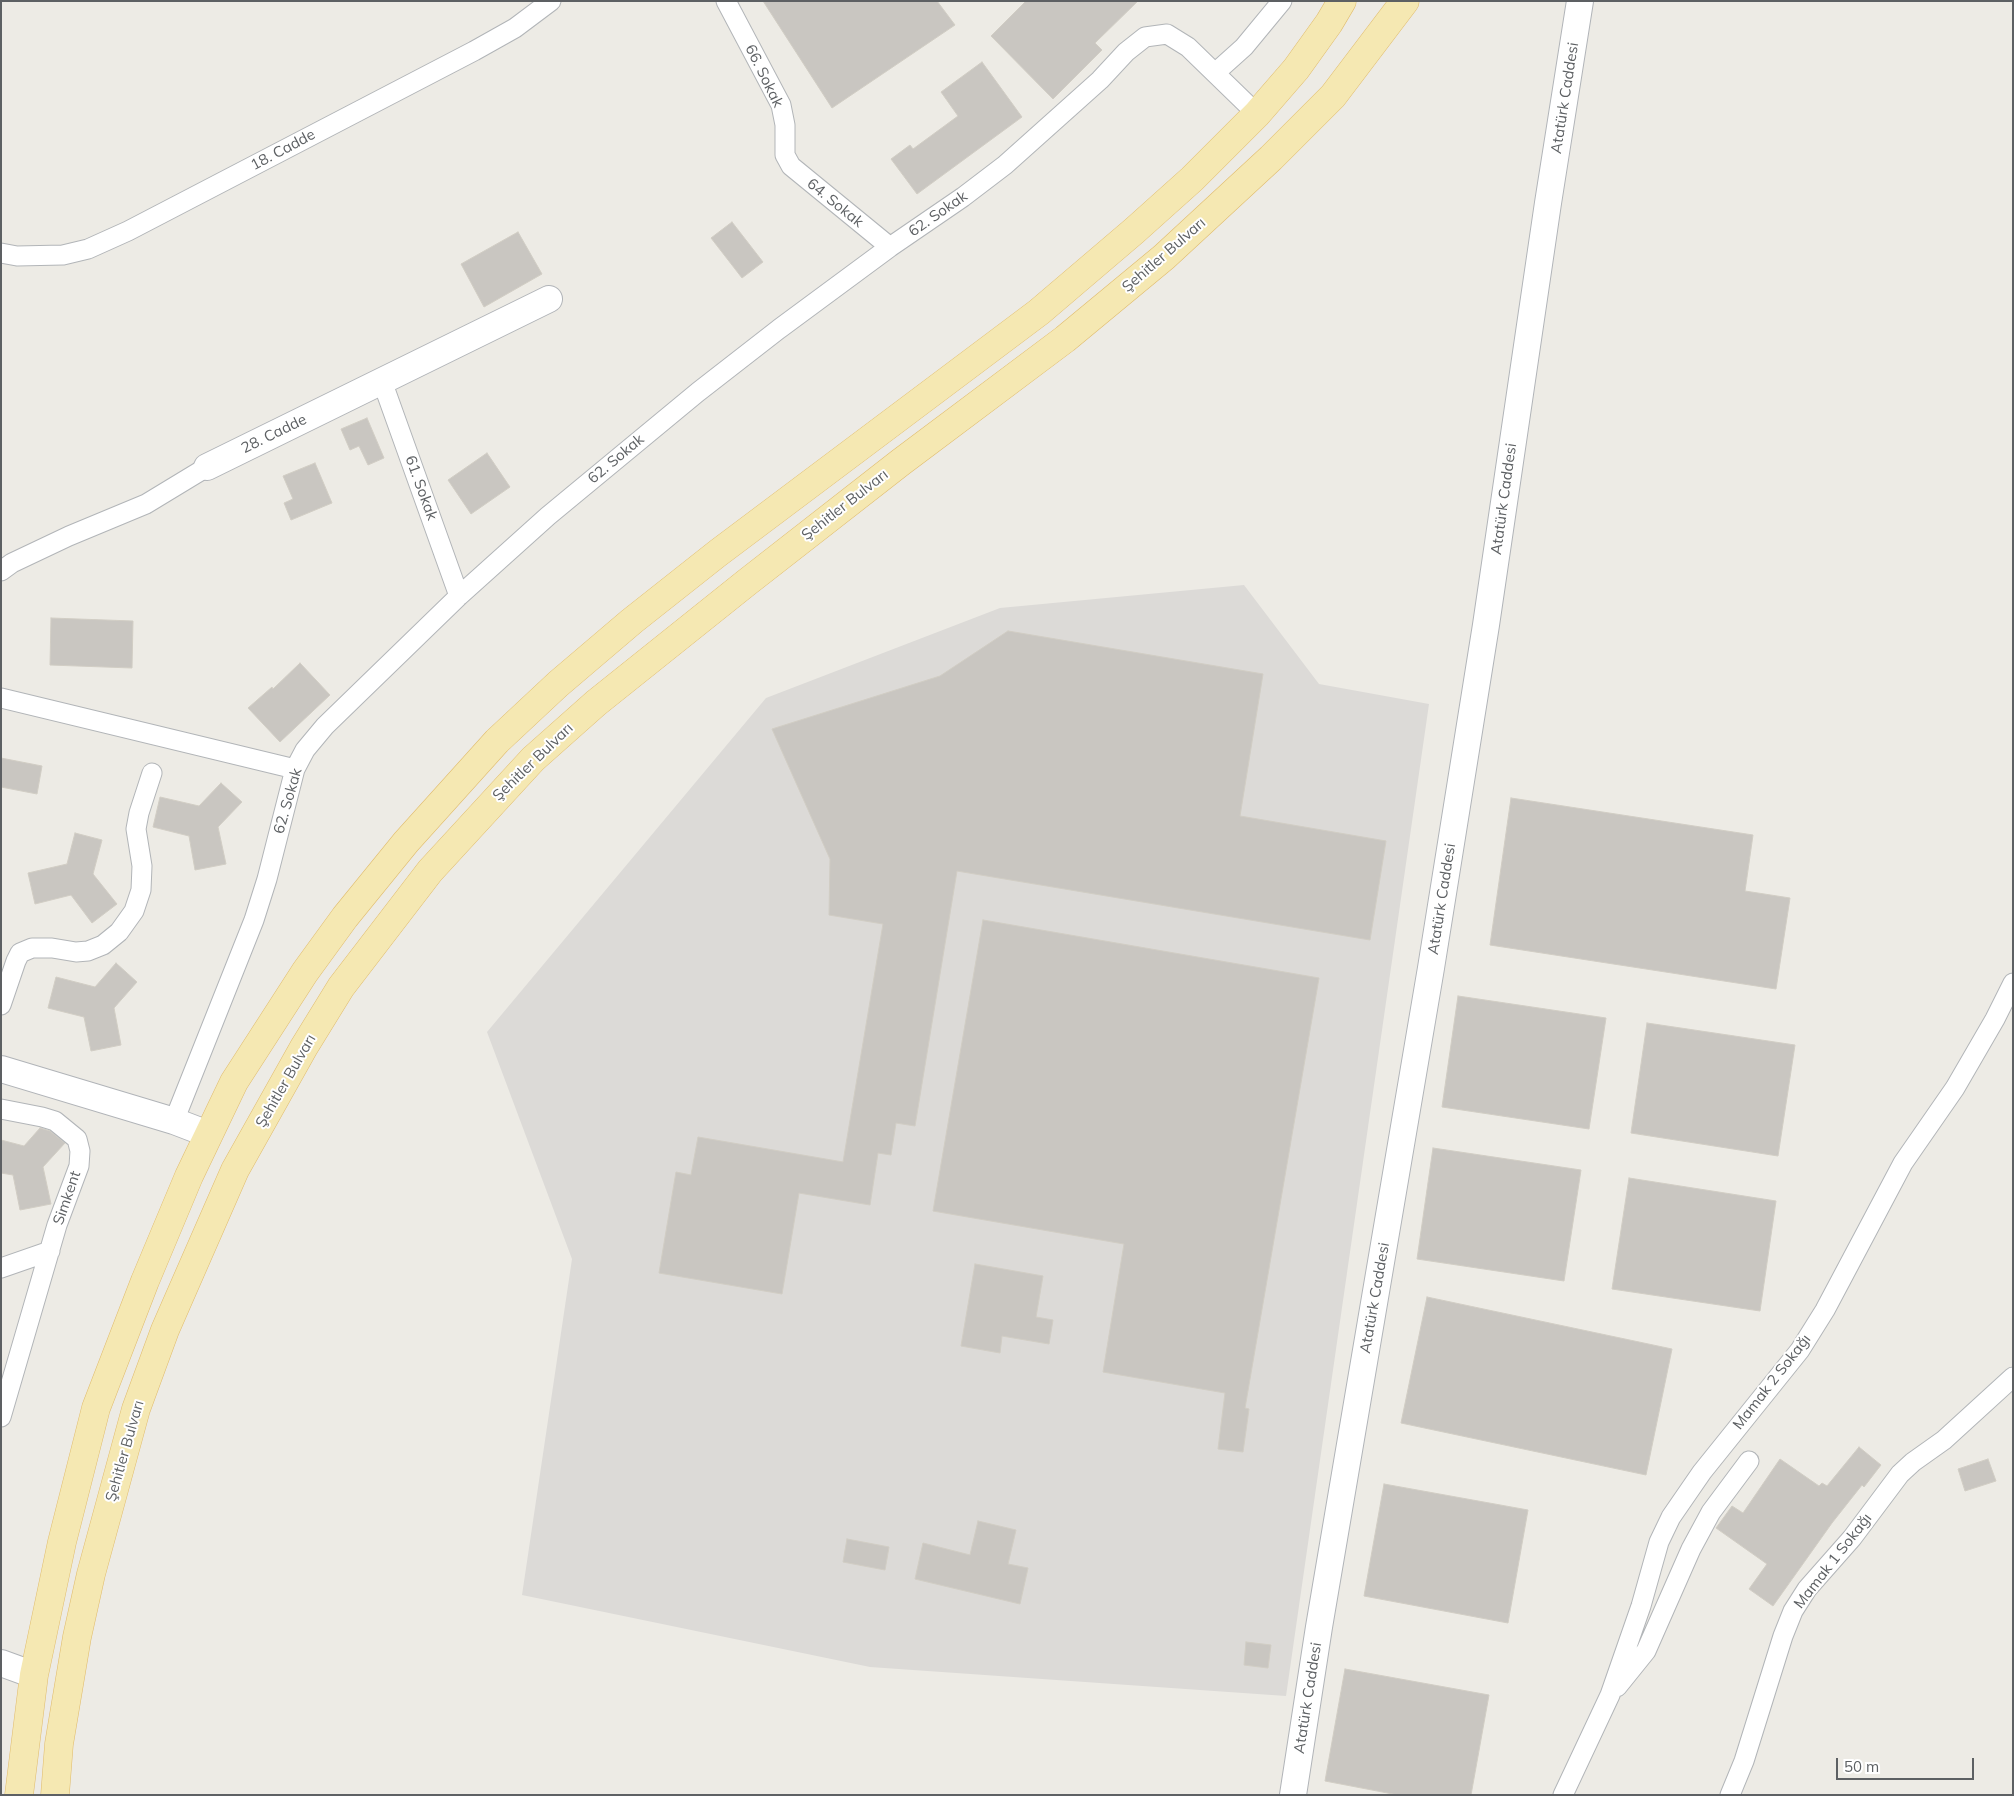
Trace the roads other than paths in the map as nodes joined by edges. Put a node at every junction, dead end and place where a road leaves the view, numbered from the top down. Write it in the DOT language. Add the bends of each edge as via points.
graph roads {
  1 [pos="551,1"];
  2 [pos="726,1"];
  3 [pos="1282,1"];
  4 [pos="1342,1"];
  5 [pos="1405,1"];
  6 [pos="1580,1"];
  7 [pos="1215,72"];
  8 [pos="1257,114"];
  9 [pos="785,155"];
  10 [pos="890,247"];
  11 [pos="1,253"];
  12 [pos="549,299"];
  13 [pos="382,381"];
  14 [pos="207,467"];
  15 [pos="1,571"];
  16 [pos="460,596"];
  17 [pos="1,698"];
  18 [pos="295,769"];
  19 [pos="152,772"];
  20 [pos="2013,984"];
  21 [pos="1,1006"];
  22 [pos="1,1069"];
  23 [pos="1,1109"];
  24 [pos="174,1121"];
  25 [pos="208,1134"];
  26 [pos="50,1251"];
  27 [pos="1,1268"];
  28 [pos="2013,1377"];
  29 [pos="1,1417"];
  30 [pos="1749,1460"];
  31 [pos="1,1663"];
  32 [pos="34,1675"];
  33 [pos="1610,1695"];
  34 [pos="19,1795"];
  35 [pos="55,1795"];
  36 [pos="1293,1795"];
  37 [pos="1563,1795"];
  38 [pos="1730,1795"];
  1 -- 11 [label="street, 18. Cadde" via="515,28 474,51 128,231 88,249 63,255"];
  2 -- 9 [label="street, 66. Sokak" via="781,105"];
  3 -- 7 [label="street" via="1244,47"];
  4 -- 8 [label="main road" via="1296,68"];
  5 -- 35 [label="main road, Şehitler Bulvarı" via="1333,96 1164,257 1065,339 746,583 596,703 533,759 430,871 341,987 235,1170 165,1330 136,1409 77,1637 59,1744"];
  6 -- 36 [label="main road, Atatürk Caddesi" via="1433,958 1320,1618"];
  7 -- 8 [label="street, 62. Sokak"];
  7 -- 10 [label="street, 62. Sokak" via="1188,47 1167,34 1145,37 1005,164"];
  8 -- 25 [label="main road" via="1192,179 1038,312 632,621 497,741 406,842 345,917 234,1082"];
  9 -- 10 [label="street, 64. Sokak" via="803,177"];
  10 -- 16 [label="street, 62. Sokak" via="698,392 548,516"];
  12 -- 13 [label="main road, 28. Cadde"];
  13 -- 14 [label="main road, 28. Cadde"];
  13 -- 16 [label="street, 61. Sokak"];
  14 -- 15 [label="street, 28. Cadde" via="146,504 69,536"];
  16 -- 18 [label="street, 62. Sokak" via="325,726 305,750"];
  17 -- 18 [label="street"];
  18 -- 24 [label="street, 62. Sokak" via="254,920"];
  19 -- 21 [label="street" via="136,829 142,866 141,890 134,911 119,932 96,948 76,952 32,948 20,953"];
  20 -- 33 [label="street, Mamak 2 Sokağı" via="1954,1088 1903,1163 1825,1310 1800,1350 1702,1472 1671,1517 1659,1542"];
  22 -- 24 [label="main road"];
  23 -- 26 [label="street, Simkent" via="55,1122 77,1139 79,1166"];
  24 -- 25 [label="main road"];
  25 -- 32 [label="main road" via="145,1281 96,1408 62,1542"];
  26 -- 27 [label="street"];
  26 -- 29 [label="street, Simkent"];
  28 -- 38 [label="street, Mamak 1 Sokağı" via="1944,1440 1900,1474 1852,1538 1807,1589 1783,1636 1744,1761"];
  30 -- 33 [label="street" via="1711,1512 1691,1549 1646,1651"];
  31 -- 32 [label="main road"];
  32 -- 34 [label="main road"];
  33 -- 37 [label="street, Mamak 2 Sokağı"];
}
